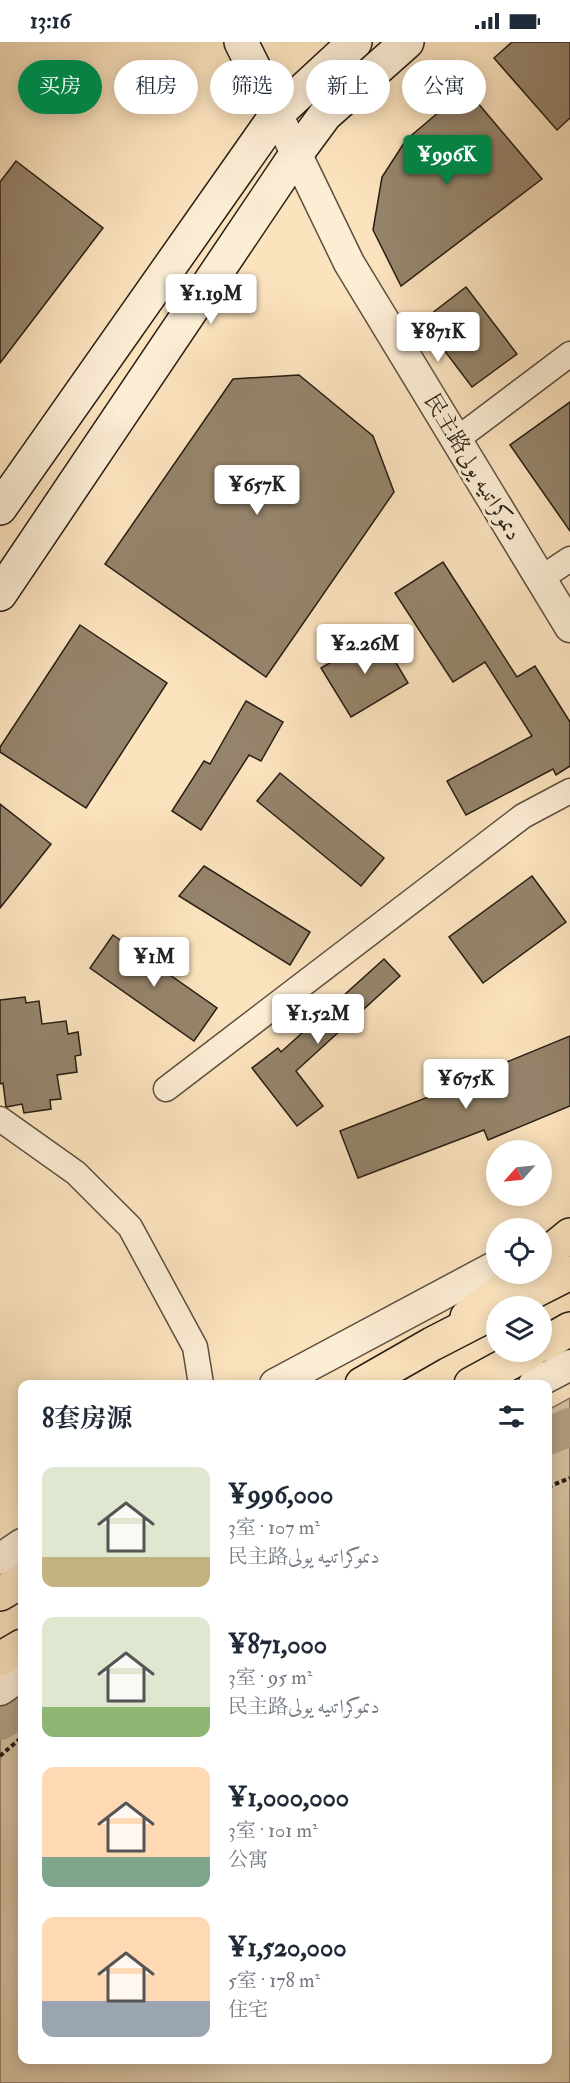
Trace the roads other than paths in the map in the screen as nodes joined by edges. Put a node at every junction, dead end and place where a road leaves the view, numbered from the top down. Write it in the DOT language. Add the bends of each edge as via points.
graph roads {
  1 [pos="241,42"];
  2 [pos="355,42"];
  3 [pos="407,42"];
  4 [pos="250,60"];
  5 [pos="294,98"];
  6 [pos="277,114"];
  7 [pos="297,153"];
  8 [pos="570,354"];
  9 [pos="456,440"];
  10 [pos="0,508"];
  11 [pos="570,559"];
  12 [pos="540,579"];
  13 [pos="0,594"];
  14 [pos="570,627"];
  15 [pos="570,791"];
  16 [pos="166,1089"];
  17 [pos="0,1119"];
  18 [pos="570,1227"];
  19 [pos="570,1235"];
  20 [pos="552,1237"];
  21 [pos="552,1250"];
  22 [pos="486,1271"];
  23 [pos="570,1273"];
  24 [pos="509,1284"];
  25 [pos="525,1296"];
  26 [pos="486,1316"];
  27 [pos="570,1329"];
  28 [pos="552,1339"];
  29 [pos="432,1344"];
  30 [pos="512,1362"];
  31 [pos="570,1365"];
  32 [pos="200,1380"];
  33 [pos="282,1380"];
  34 [pos="369,1380"];
  35 [pos="478,1380"];
  36 [pos="542,1380"];
  37 [pos="18,1547"];
  38 [pos="0,1559"];
  39 [pos="18,1582"];
  40 [pos="18,1583"];
  41 [pos="0,1589"];
  42 [pos="0,1594"];
  43 [pos="18,1648"];
  44 [pos="0,1659"];
  45 [pos="18,1678"];
  46 [pos="0,1690"];
  1 -- 4 [label="main road"];
  2 -- 5 [label="main road"];
  3 -- 7 [label="main road" via="326,115"];
  6 -- 7 [label="street, 民主路دىموكراتىيە يولى"];
  6 -- 10 [label="main road"];
  7 -- 9 [label="street, 民主路دىموكراتىيە يولى" via="349,263"];
  7 -- 13 [label="main road"];
  8 -- 9 [label="street"];
  9 -- 12 [label="street, 民主路دىموكراتىيە يولى"];
  11 -- 12 [label="street"];
  12 -- 14 [label="street, 民主路دىموكراتىيە يولى"];
  15 -- 16 [label="street" via="523,816"];
  17 -- 32 [label="street" via="76,1173 130,1227 195,1347"];
  18 -- 20 [label="street"];
  19 -- 21 [label="highway"];
  22 -- 33 [label="street"];
  23 -- 25 [label="highway"];
  24 -- 29 [label="highway"];
  26 -- 29 [label="highway"];
  27 -- 28 [label="highway"];
  29 -- 34 [label="highway"];
  30 -- 35 [label="highway"];
  31 -- 36 [label="street"];
  37 -- 38 [label="street"];
  39 -- 41 [label="highway"];
  40 -- 42 [label="highway"];
  43 -- 44 [label="highway"];
  45 -- 46 [label="street"];
}
